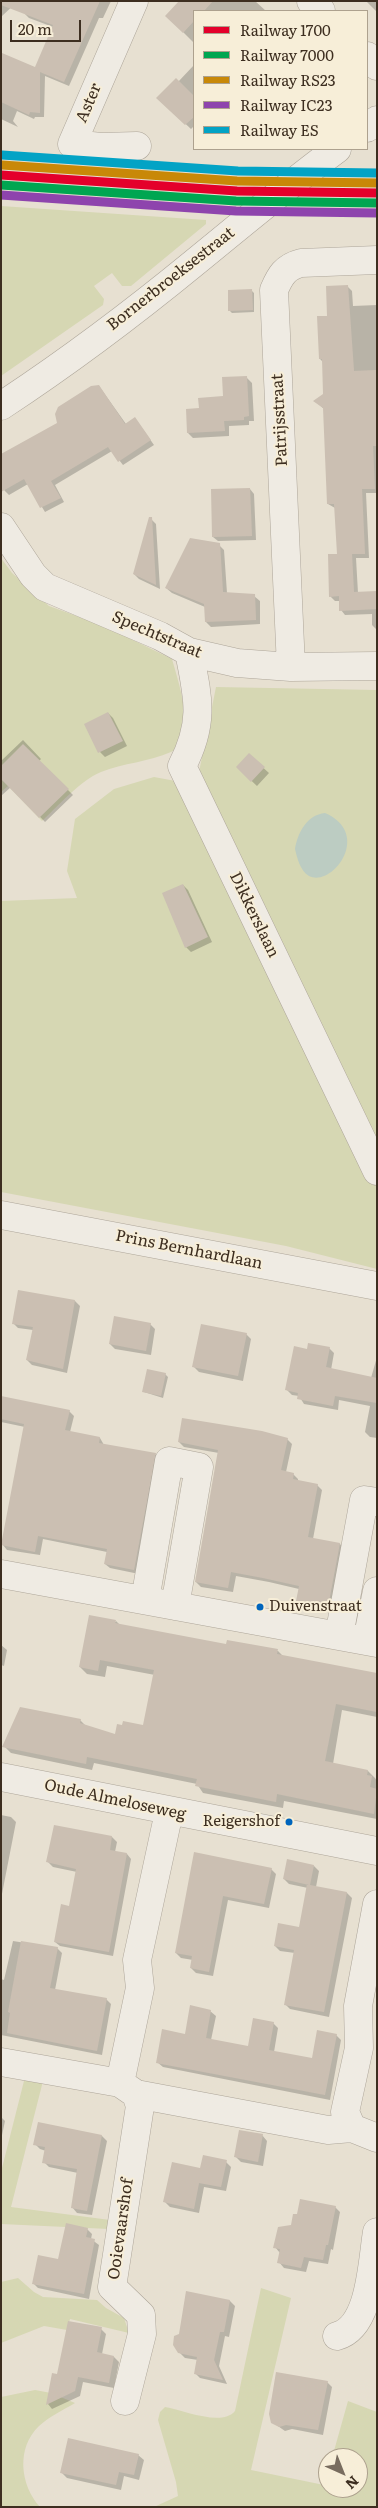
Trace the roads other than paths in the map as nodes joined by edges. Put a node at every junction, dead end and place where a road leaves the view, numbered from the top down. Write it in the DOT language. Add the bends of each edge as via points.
graph roads {
  1 [pos="134,1"];
  2 [pos="311,1"];
  3 [pos="320,10"];
  4 [pos="368,57"];
  5 [pos="377,66"];
  6 [pos="137,146"];
  7 [pos="337,150"];
  8 [pos="377,260"];
  9 [pos="1,406"];
  10 [pos="1,527"];
  11 [pos="189,652"];
  12 [pos="377,666"];
  13 [pos="291,667"];
  14 [pos="377,1171"];
  15 [pos="1,1215"];
  16 [pos="377,1286"];
  17 [pos="377,1502"];
  18 [pos="1,1574"];
  19 [pos="377,1591"];
  20 [pos="145,1600"];
  21 [pos="175,1606"];
  22 [pos="339,1636"];
  23 [pos="372,1642"];
  24 [pos="1,1777"];
  25 [pos="169,1812"];
  26 [pos="377,1851"];
  27 [pos="377,1904"];
  28 [pos="1,2062"];
  29 [pos="128,2088"];
  30 [pos="352,2128"];
  31 [pos="377,2138"];
  32 [pos="377,2232"];
  33 [pos="337,2336"];
  34 [pos="125,2401"];
  1 -- 6 [label="street, Aster" via="72,144"];
  2 -- 3 [label="street"];
  4 -- 5 [label="street"];
  7 -- 9 [label="street, Bornerbroeksestraat" via="54,370"];
  8 -- 13 [label="street, Patrijsstraat" via="290,266 280,276 274,290"];
  10 -- 11 [label="street, Spechtstraat" via="33,575 45,587 160,636"];
  11 -- 13 [label="street, Spechtstraat" via="237,663"];
  11 -- 14 [label="street, Dikkerslaan" via="198,700 193,744 182,766"];
  12 -- 13 [label="street, Spechtstraat"];
  15 -- 16 [label="street, Prins Bernhardlaan"];
  17 -- 22 [label="street" via="364,1500"];
  18 -- 20 [label="street"];
  19 -- 23 [label="street"];
  20 -- 21 [label="street"];
  20 -- 21 [label="street" via="169,1461 192,1465 199,1467"];
  21 -- 22 [label="street"];
  22 -- 23 [label="street"];
  24 -- 25 [label="street, Oude Almeloseweg"];
  25 -- 26 [label="street, Oude Almeloseweg"];
  25 -- 29 [label="street, Ooievaarshof" via="137,1960 140,1988"];
  27 -- 30 [label="street" via="358,2006 359,2048 345,2112"];
  28 -- 29 [label="street"];
  29 -- 30 [label="street" via="328,2130"];
  29 -- 34 [label="street, Ooievaarshof" via="140,2106 112,2287 141,2315 142,2334"];
  30 -- 31 [label="street"];
  32 -- 33 [label="street" via="364,2311 345,2334"];
}
